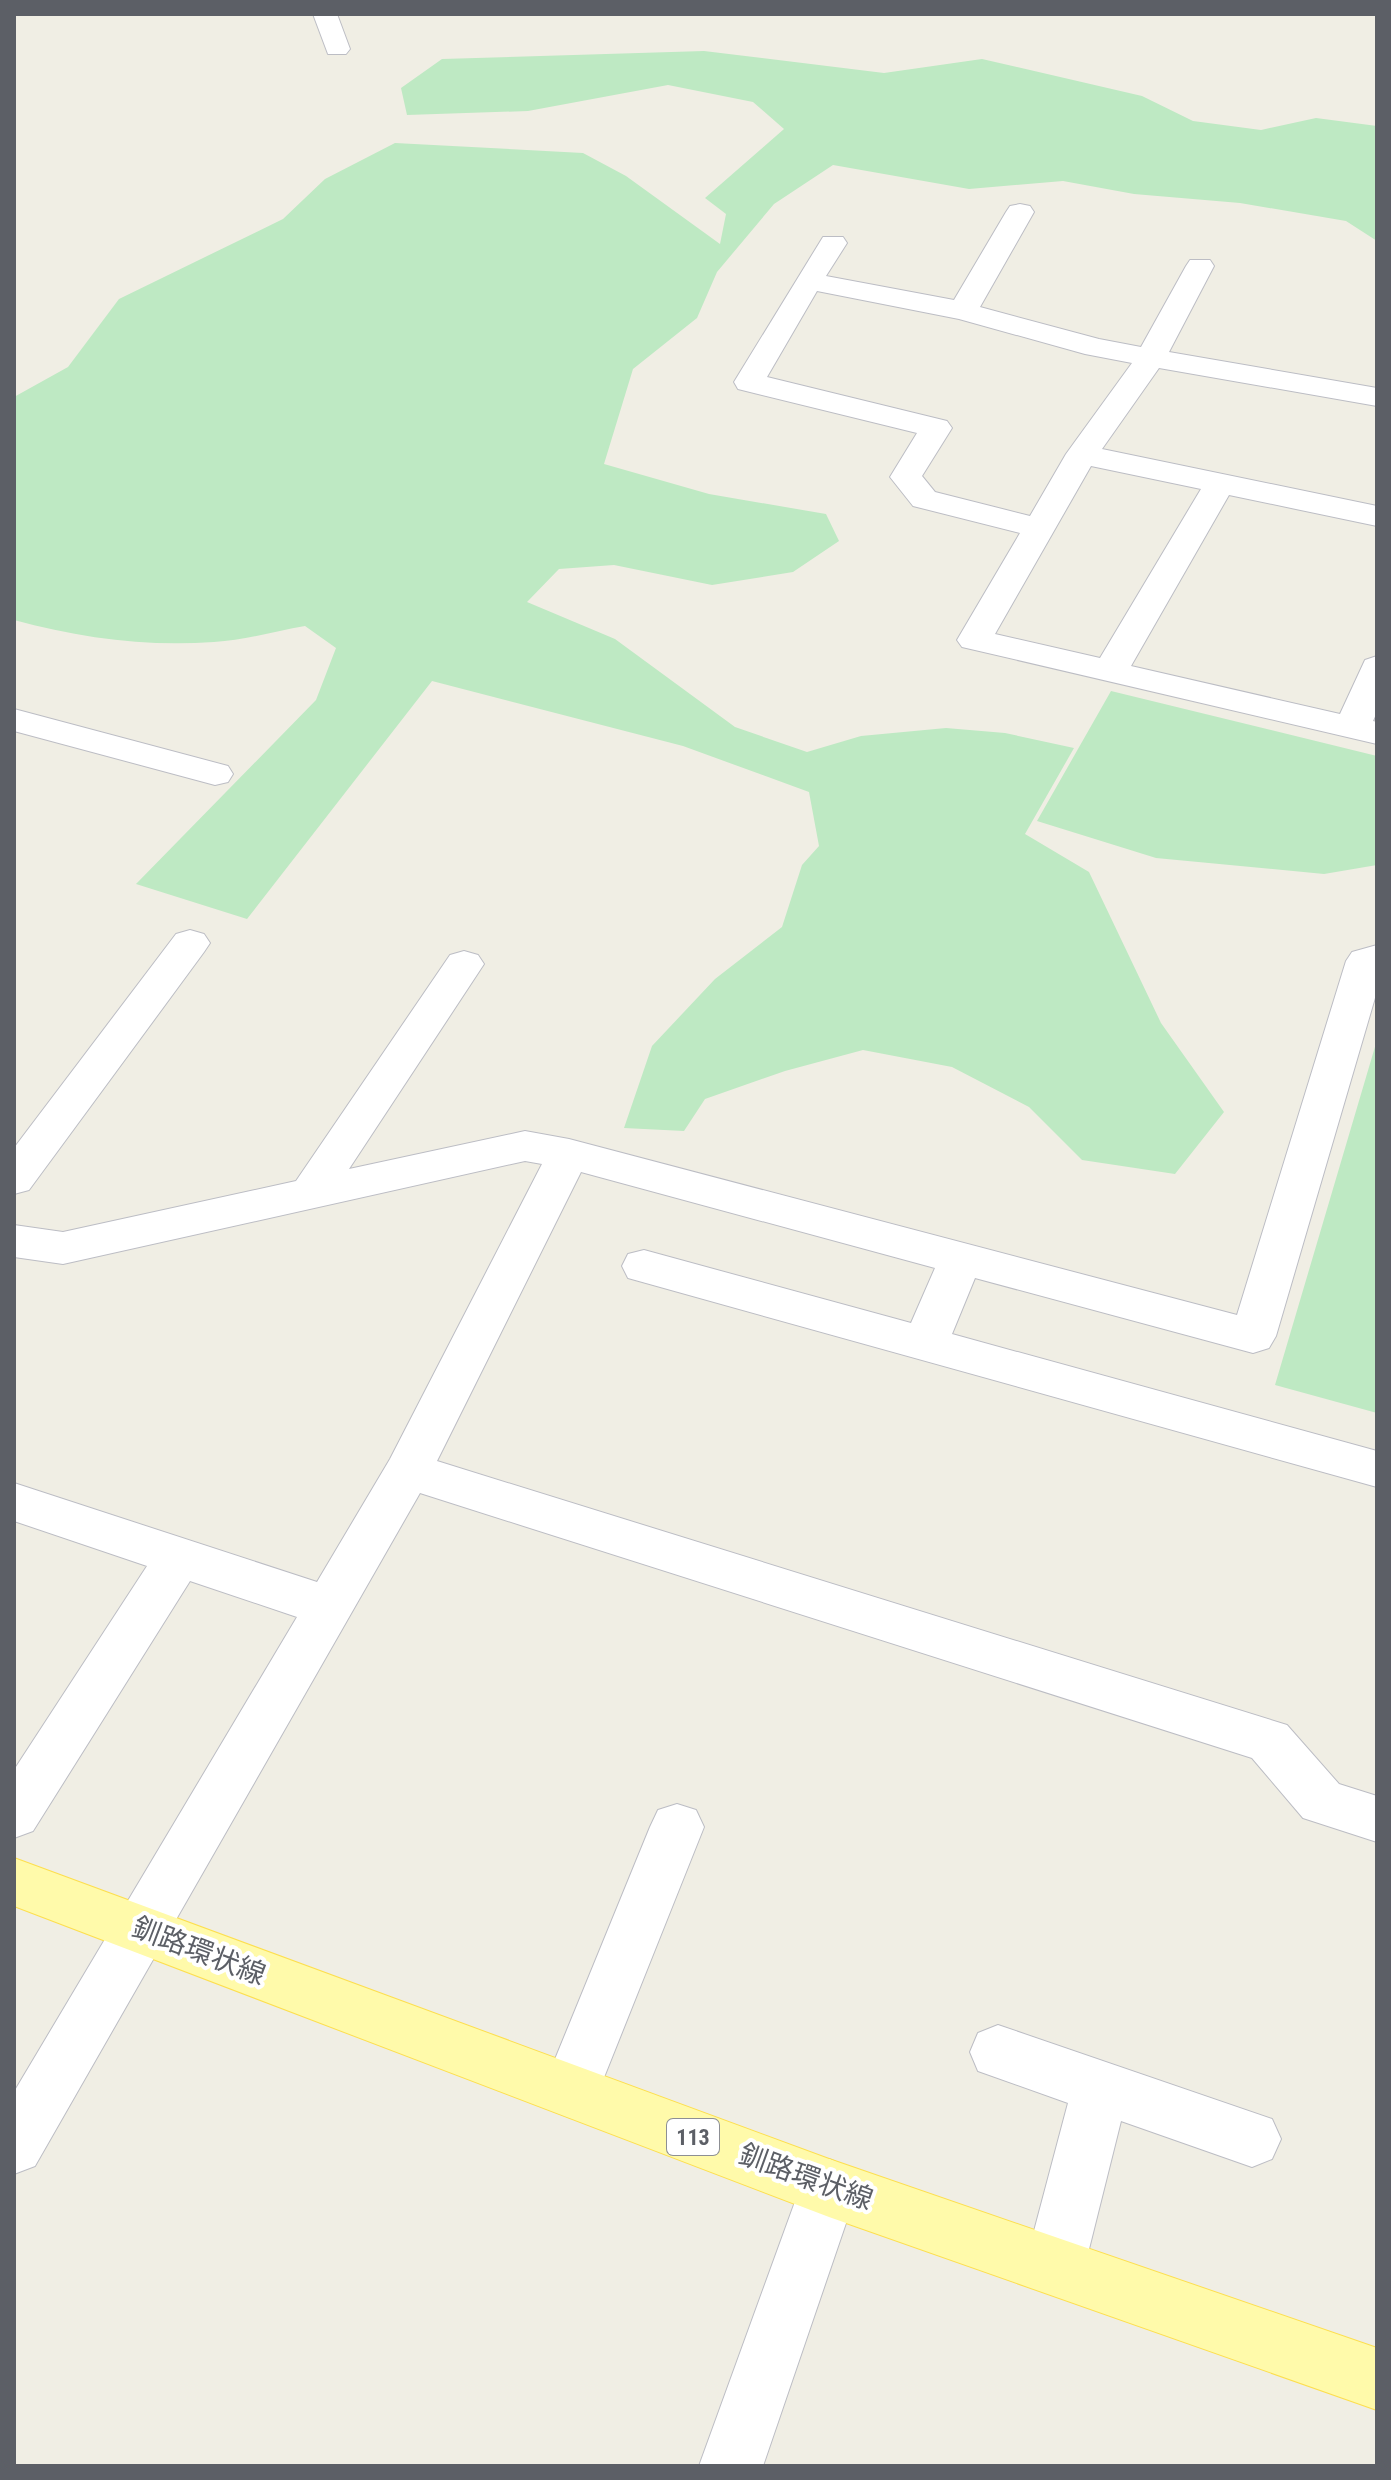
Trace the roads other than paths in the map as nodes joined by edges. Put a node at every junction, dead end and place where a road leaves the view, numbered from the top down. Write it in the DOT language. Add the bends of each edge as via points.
graph roads {
  1 [pos="325,14"];
  2 [pos="337,49"];
  3 [pos="1020,212"];
  4 [pos="833,243"];
  5 [pos="1200,266"];
  6 [pos="808,281"];
  7 [pos="963,311"];
  8 [pos="1150,359"];
  9 [pos="1377,397"];
  10 [pos="1082,454"];
  11 [pos="1220,483"];
  12 [pos="1377,516"];
  13 [pos="1040,528"];
  14 [pos="1377,667"];
  15 [pos="1110,671"];
  16 [pos="14,720"];
  17 [pos="1365,730"];
  18 [pos="215,774"];
  19 [pos="190,943"];
  20 [pos="1377,958"];
  21 [pos="464,964"];
  22 [pos="569,1154"];
  23 [pos="14,1179"];
  24 [pos="311,1193"];
  25 [pos="14,1241"];
  26 [pos="961,1258"];
  27 [pos="644,1266"];
  28 [pos="925,1344"];
  29 [pos="1376,1469"];
  30 [pos="408,1471"];
  31 [pos="14,1502"];
  32 [pos="179,1557"];
  33 [pos="329,1607"];
  34 [pos="14,1815"];
  35 [pos="1377,1819"];
  36 [pos="677,1827"];
  37 [pos="14,1882"];
  38 [pos="142,1929"];
  39 [pos="998,2052"];
  40 [pos="1101,2088"];
  41 [pos="571,2091"];
  42 [pos="16,2138"];
  43 [pos="1252,2139"];
  44 [pos="829,2188"];
  45 [pos="1055,2265"];
  46 [pos="1377,2379"];
  47 [pos="731,2466"];
  1 -- 2 [label="street"];
  3 -- 7 [label="street"];
  4 -- 6 [label="street"];
  5 -- 8 [label="street"];
  6 -- 7 [label="street"];
  6 -- 13 [label="street" via="749,382 936,428 906,477 924,499"];
  7 -- 8 [label="street"];
  8 -- 9 [label="street"];
  8 -- 10 [label="street"];
  10 -- 11 [label="street"];
  10 -- 13 [label="street"];
  11 -- 12 [label="street"];
  11 -- 15 [label="street"];
  13 -- 15 [label="street" via="974,640"];
  14 -- 17 [label="street"];
  15 -- 17 [label="street"];
  16 -- 18 [label="street"];
  19 -- 23 [label="street"];
  20 -- 26 [label="street" via="1366,961 1253,1336"];
  21 -- 24 [label="street"];
  22 -- 24 [label="street" via="525,1146"];
  22 -- 26 [label="street"];
  22 -- 30 [label="street"];
  24 -- 25 [label="street" via="63,1248"];
  26 -- 28 [label="street"];
  27 -- 28 [label="street"];
  28 -- 29 [label="street"];
  30 -- 33 [label="street"];
  30 -- 35 [label="street" via="1269,1741 1322,1802"];
  31 -- 32 [label="street"];
  32 -- 33 [label="street"];
  32 -- 34 [label="street"];
  33 -- 38 [label="street"];
  36 -- 41 [label="street"];
  37 -- 38 [label="main road, 釧路環状線 / 113"];
  38 -- 41 [label="main road, 釧路環状線 / 113"];
  38 -- 42 [label="street"];
  39 -- 40 [label="street"];
  40 -- 43 [label="street"];
  40 -- 45 [label="street"];
  41 -- 44 [label="main road, 釧路環状線 / 113"];
  44 -- 45 [label="main road, 釧路環状線 / 113"];
  44 -- 47 [label="street"];
  45 -- 46 [label="main road, 釧路環状線 / 113"];
}
